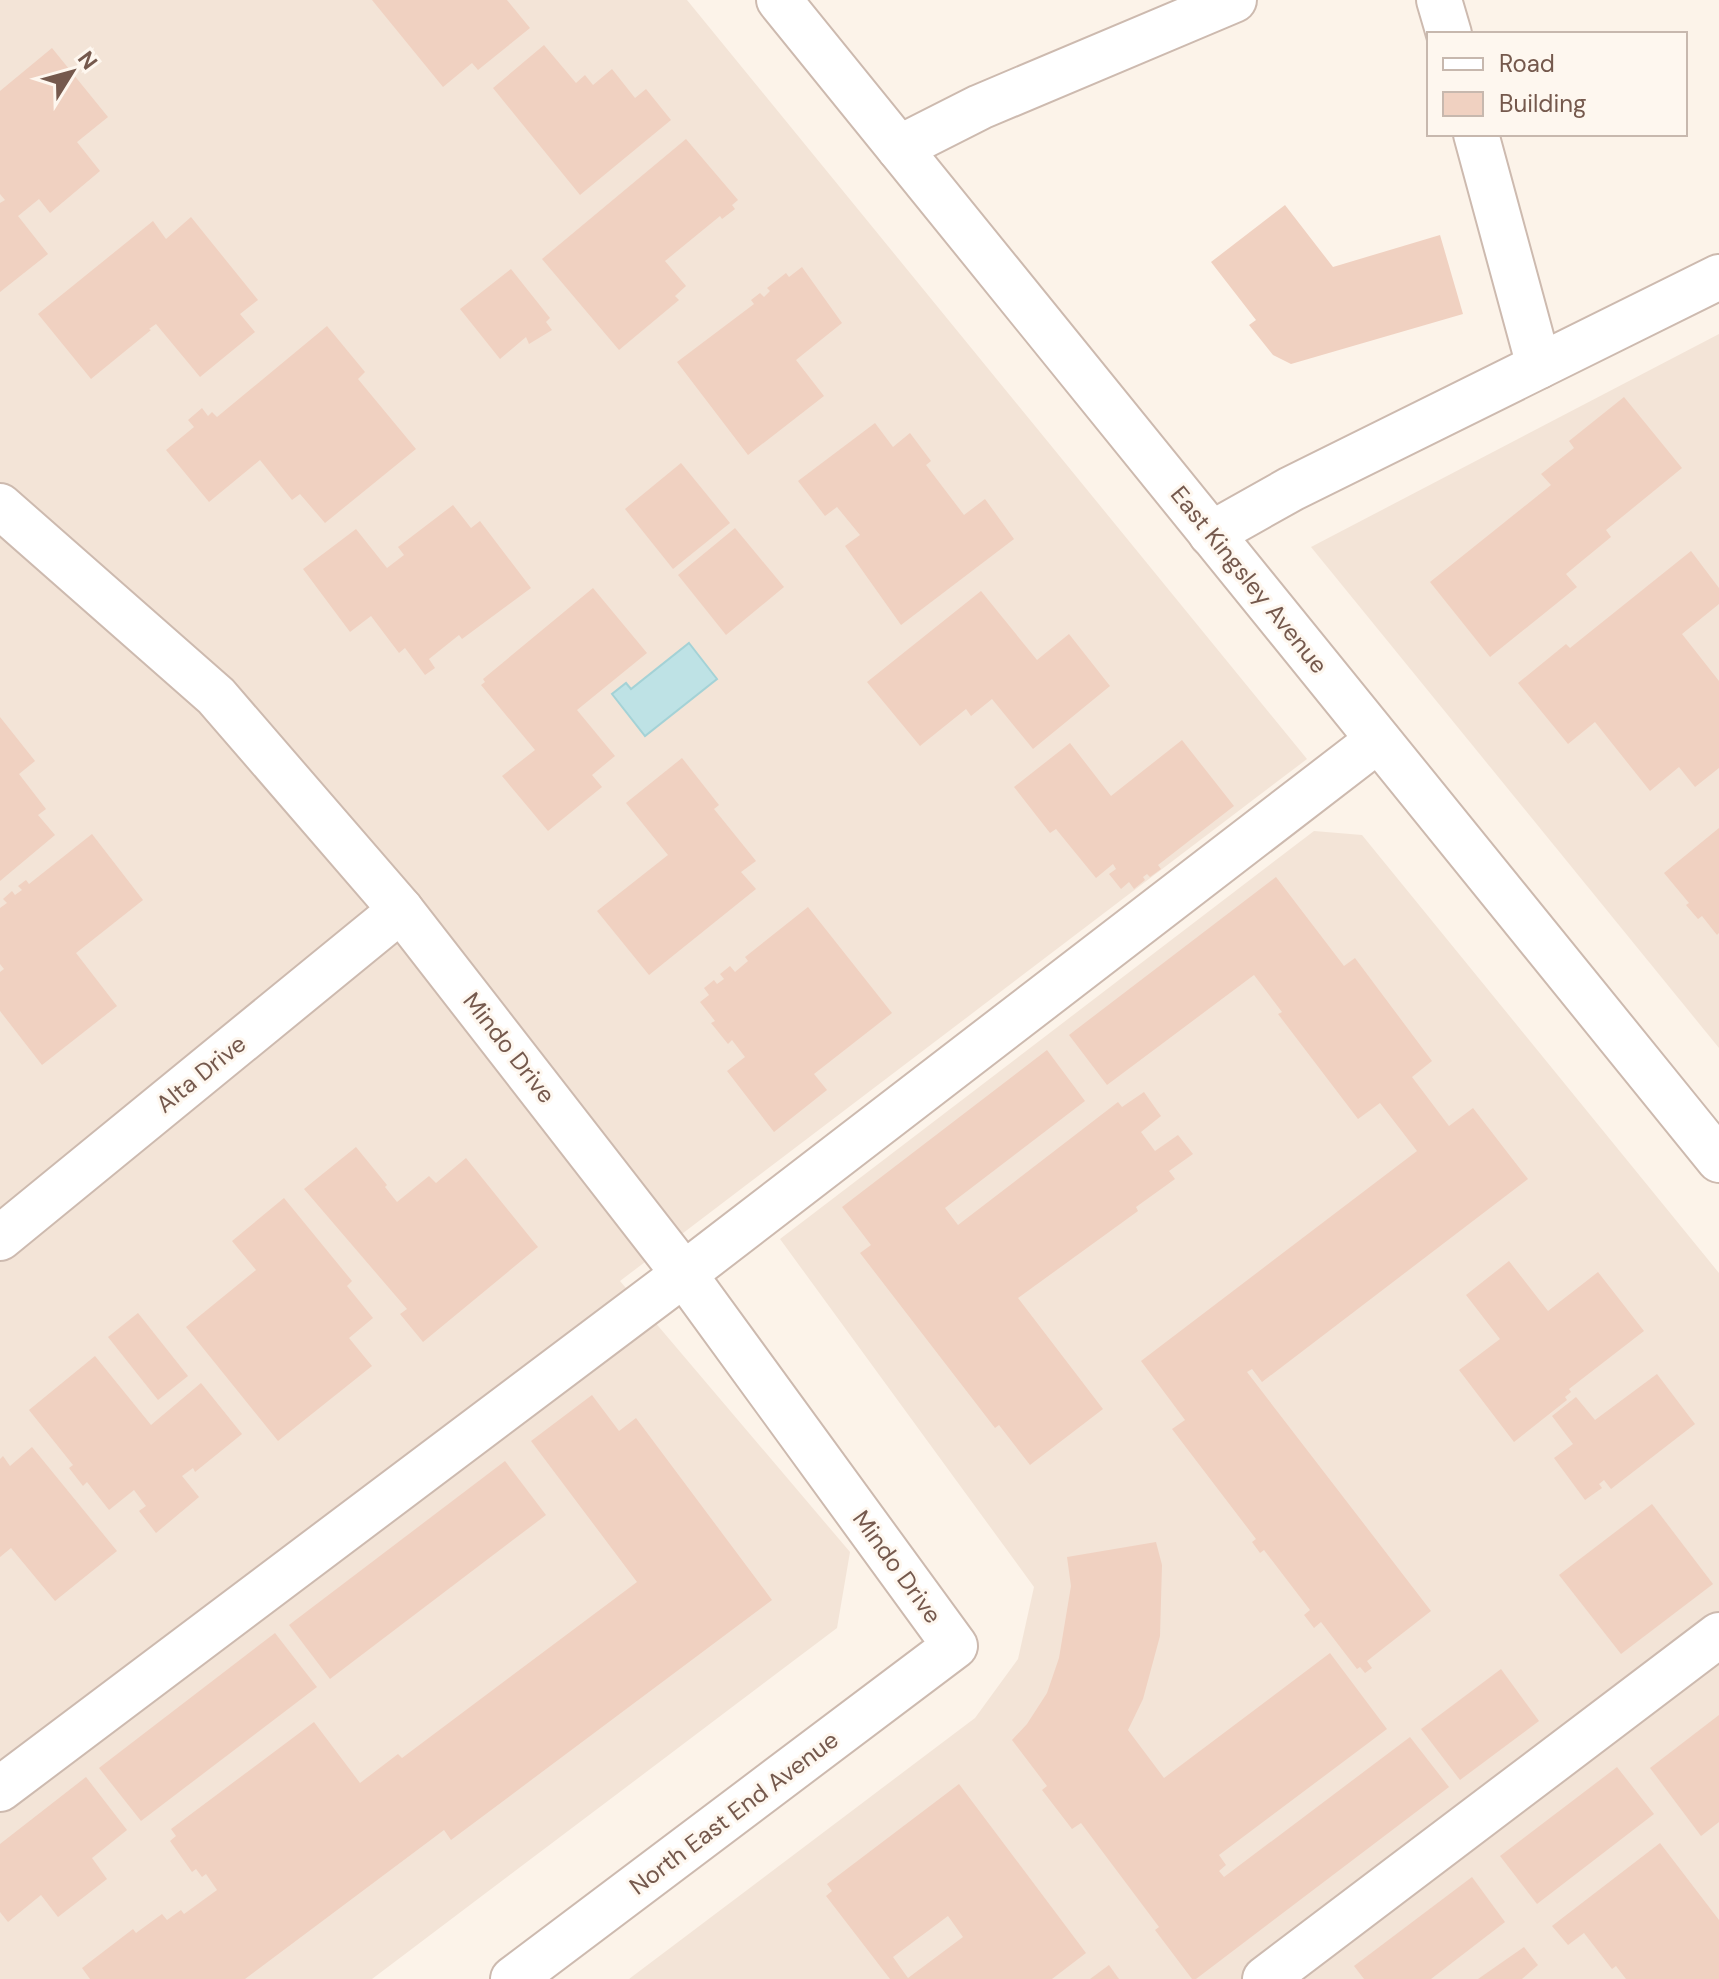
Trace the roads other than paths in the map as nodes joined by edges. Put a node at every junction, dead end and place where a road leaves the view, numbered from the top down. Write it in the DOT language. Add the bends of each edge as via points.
graph roads {
  1 [pos="779,0"];
  2 [pos="1234,0"];
  3 [pos="1439,0"];
  4 [pos="1448,32"];
  5 [pos="1477,136"];
  6 [pos="899,148"];
  7 [pos="1719,277"];
  8 [pos="1539,366"];
  9 [pos="0,506"];
  10 [pos="1211,534"];
  11 [pos="1378,740"];
  12 [pos="401,910"];
  13 [pos="1719,1160"];
  14 [pos="0,1238"];
  15 [pos="684,1274"];
  16 [pos="1719,1635"];
  17 [pos="955,1646"];
  18 [pos="0,1789"];
  19 [pos="513,1979"];
  20 [pos="1265,1979"];
  1 -- 6 [label="street, East Kingsley Avenue"];
  2 -- 6 [label="street" via="980,107"];
  3 -- 4 [label="street"];
  5 -- 8 [label="street"];
  6 -- 10 [label="street, East Kingsley Avenue"];
  7 -- 8 [label="street"];
  8 -- 10 [label="street"];
  9 -- 12 [label="street, Mindo Drive" via="216,696"];
  10 -- 11 [label="street, East Kingsley Avenue"];
  11 -- 13 [label="street, East Kingsley Avenue"];
  11 -- 15 [label="street"];
  12 -- 14 [label="street, Alta Drive"];
  12 -- 15 [label="street, Mindo Drive"];
  15 -- 17 [label="street, Mindo Drive"];
  15 -- 18 [label="street"];
  16 -- 20 [label="street"];
  17 -- 19 [label="street, North East End Avenue"];
}
